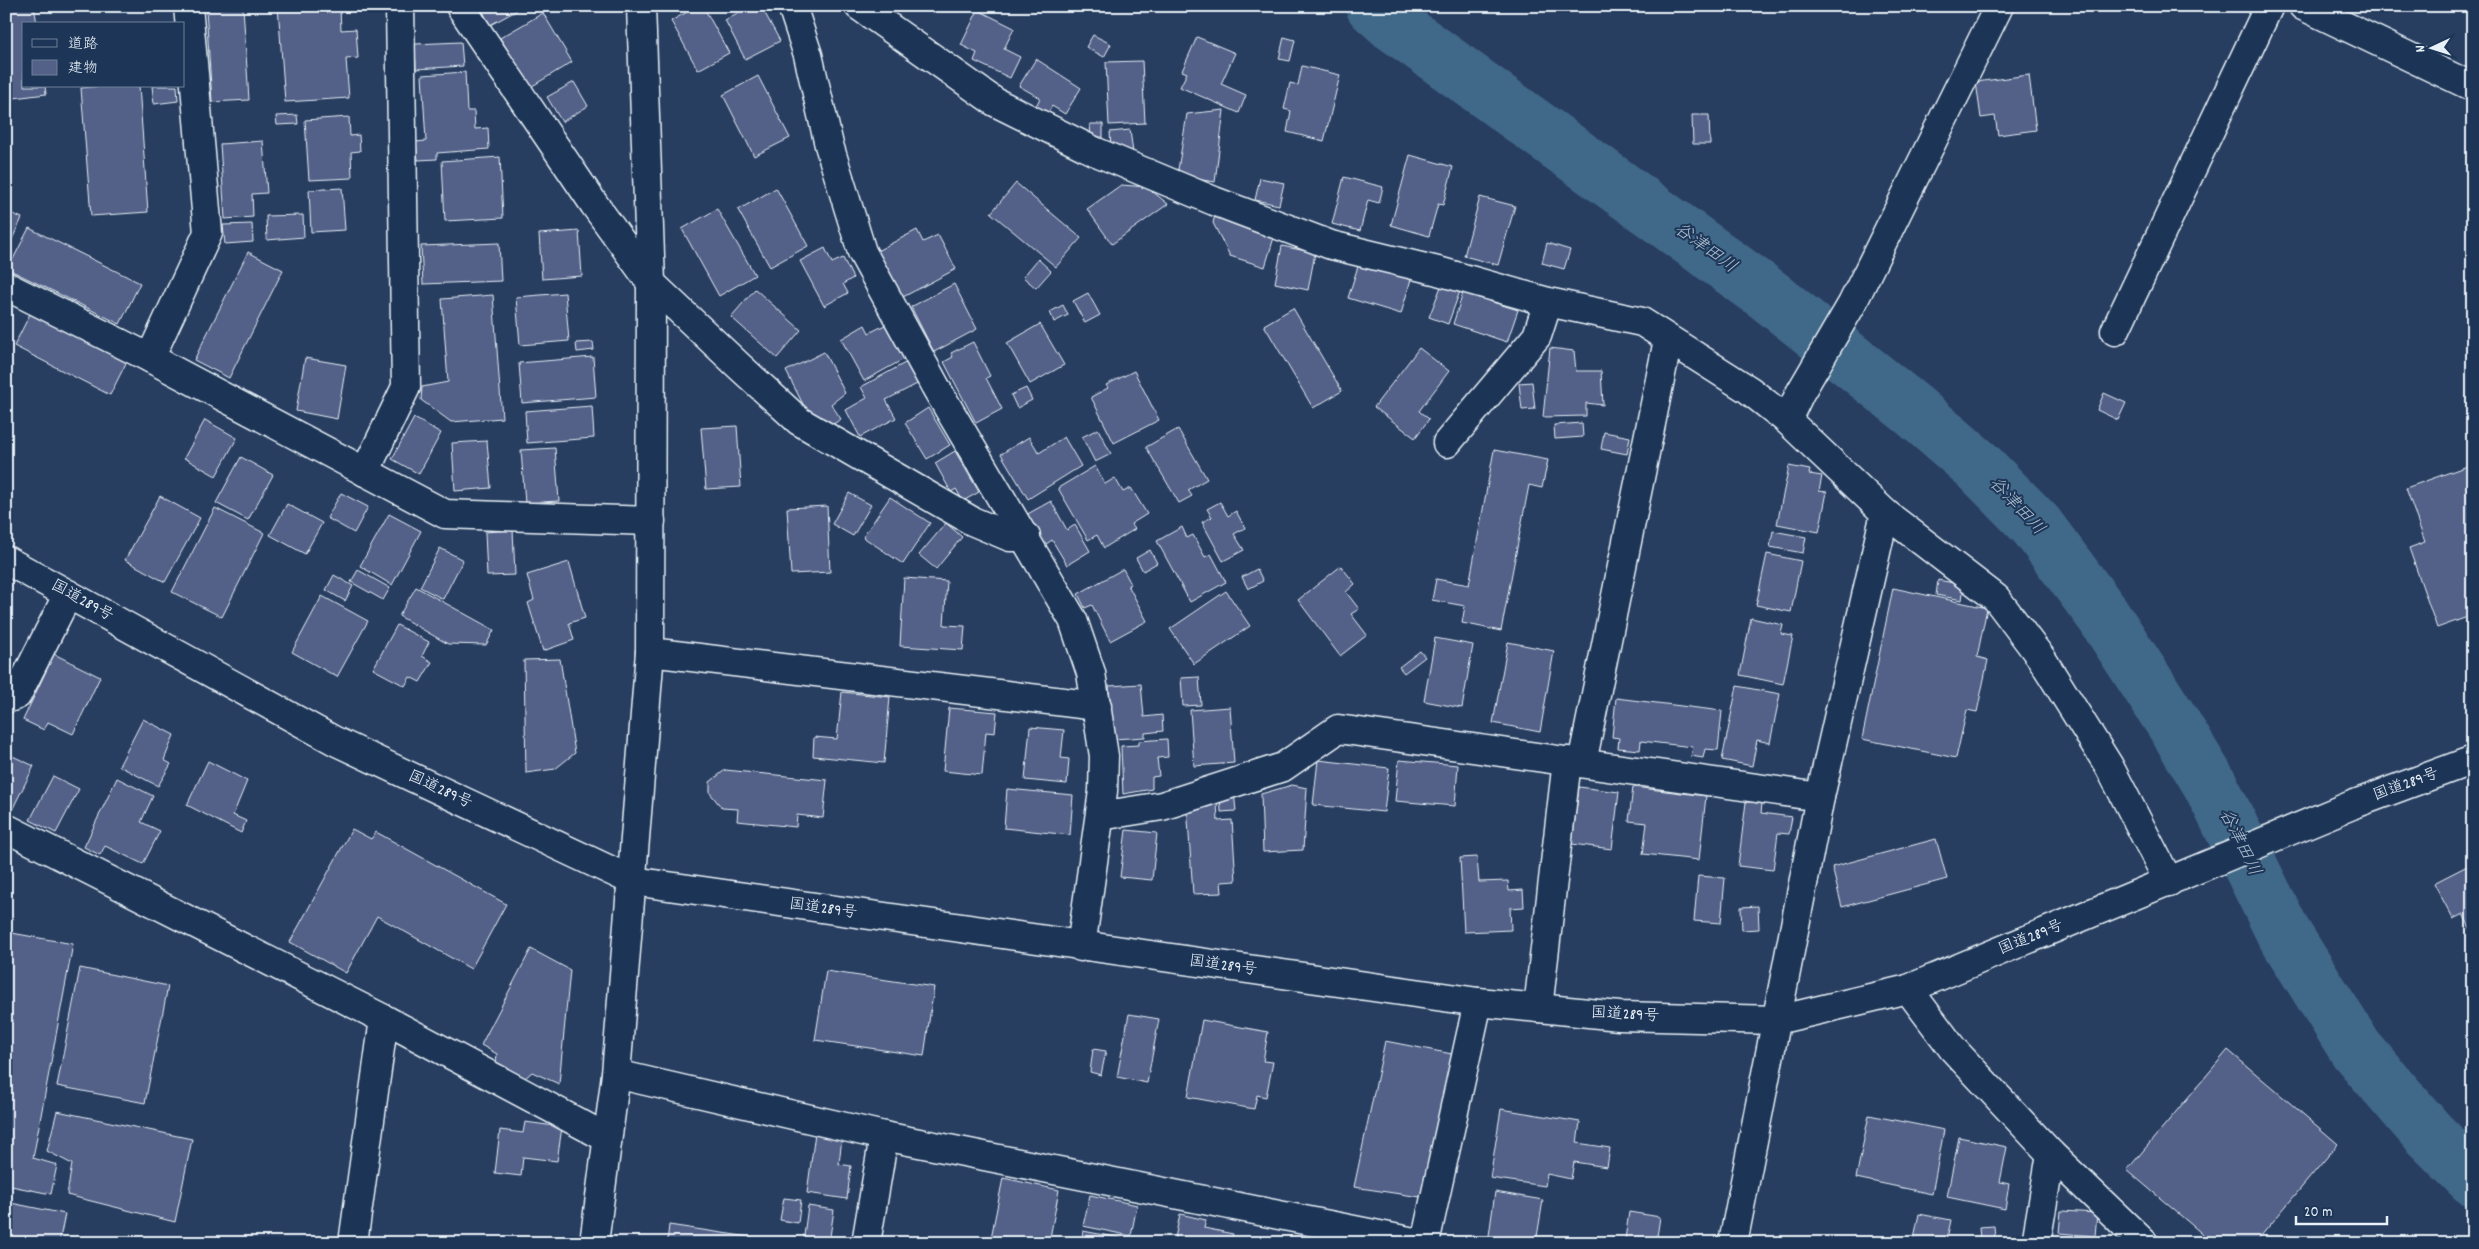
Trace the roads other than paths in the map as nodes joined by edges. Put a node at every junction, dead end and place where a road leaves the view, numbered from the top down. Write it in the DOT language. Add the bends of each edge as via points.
graph roads {
  1 [pos="188,6"];
  2 [pos="400,6"];
  3 [pos="460,6"];
  4 [pos="641,6"];
  5 [pos="792,6"];
  6 [pos="859,6"];
  7 [pos="1999,6"];
  8 [pos="2269,6"];
  9 [pos="2303,6"];
  10 [pos="2473,87"];
  11 [pos="651,283"];
  12 [pos="6,286"];
  13 [pos="1548,302"];
  14 [pos="2115,331"];
  15 [pos="1668,340"];
  16 [pos="150,358"];
  17 [pos="1787,420"];
  18 [pos="1447,443"];
  19 [pos="365,472"];
  20 [pos="1885,513"];
  21 [pos="651,521"];
  22 [pos="1026,538"];
  23 [pos="6,560"];
  24 [pos="68,594"];
  25 [pos="650,652"];
  26 [pos="6,699"];
  27 [pos="1097,706"];
  28 [pos="2473,760"];
  29 [pos="1574,762"];
  30 [pos="1820,797"];
  31 [pos="1100,816"];
  32 [pos="6,828"];
  33 [pos="2177,878"];
  34 [pos="633,881"];
  35 [pos="1081,947"];
  36 [pos="1908,989"];
  37 [pos="1478,1002"];
  38 [pos="1538,1008"];
  39 [pos="384,1019"];
  40 [pos="1777,1020"];
  41 [pos="616,1074"];
  42 [pos="884,1136"];
  43 [pos="607,1138"];
  44 [pos="2051,1154"];
  45 [pos="353,1243"];
  46 [pos="594,1243"];
  47 [pos="866,1243"];
  48 [pos="1419,1243"];
  49 [pos="1425,1243"];
  50 [pos="1733,1243"];
  51 [pos="2036,1243"];
  52 [pos="2144,1243"];
  1 -- 16 [label="main road" via="208,233"];
  2 -- 19 [label="main road" via="406,387"];
  3 -- 11 [label="main road"];
  4 -- 11 [label="main road"];
  5 -- 22 [label="main road" via="808,55 828,145 862,252 933,383"];
  6 -- 13 [label="main road" via="995,102 1094,151 1331,245"];
  7 -- 17 [label="main road" via="1852,304"];
  8 -- 14 [label="main road"];
  9 -- 10 [label="main road"];
  11 -- 21 [label="main road"];
  11 -- 22 [label="main road" via="799,421 972,521 1010,537"];
  12 -- 16 [label="main road"];
  13 -- 15 [label="main road" via="1642,322"];
  13 -- 18 [label="main road" via="1538,336"];
  15 -- 17 [label="main road" via="1748,390"];
  15 -- 29 [label="main road"];
  16 -- 19 [label="main road"];
  17 -- 20 [label="main road"];
  19 -- 21 [label="main road" via="445,514"];
  20 -- 30 [label="main road"];
  20 -- 33 [label="main road" via="1996,598 2042,659"];
  21 -- 25 [label="main road"];
  22 -- 27 [label="main road" via="1073,620 1091,673"];
  23 -- 24 [label="main road, 国道289号"];
  24 -- 26 [label="main road" via="17,695"];
  24 -- 34 [label="main road, 国道289号" via="335,741"];
  25 -- 27 [label="main road"];
  25 -- 34 [label="main road"];
  27 -- 31 [label="main road" via="1104,756"];
  28 -- 33 [label="main road, 国道289号" via="2352,804"];
  29 -- 30 [label="main road"];
  29 -- 31 [label="main road" via="1338,729 1283,767 1162,806"];
  29 -- 38 [label="main road"];
  30 -- 40 [label="main road"];
  31 -- 35 [label="main road"];
  32 -- 39 [label="main road"];
  33 -- 36 [label="main road, 国道289号"];
  34 -- 35 [label="main road, 国道289号"];
  34 -- 41 [label="main road"];
  35 -- 37 [label="main road, 国道289号"];
  36 -- 40 [label="main road, 国道289号"];
  36 -- 44 [label="main road" via="1953,1049"];
  37 -- 38 [label="main road, 国道289号"];
  37 -- 49 [label="main road"];
  38 -- 40 [label="main road, 国道289号" via="1619,1016"];
  39 -- 43 [label="main road"];
  39 -- 45 [label="main road"];
  40 -- 50 [label="main road"];
  41 -- 42 [label="main road"];
  41 -- 43 [label="main road"];
  42 -- 47 [label="main road"];
  42 -- 48 [label="main road"];
  43 -- 46 [label="main road"];
  44 -- 51 [label="main road"];
  44 -- 52 [label="main road"];
}
